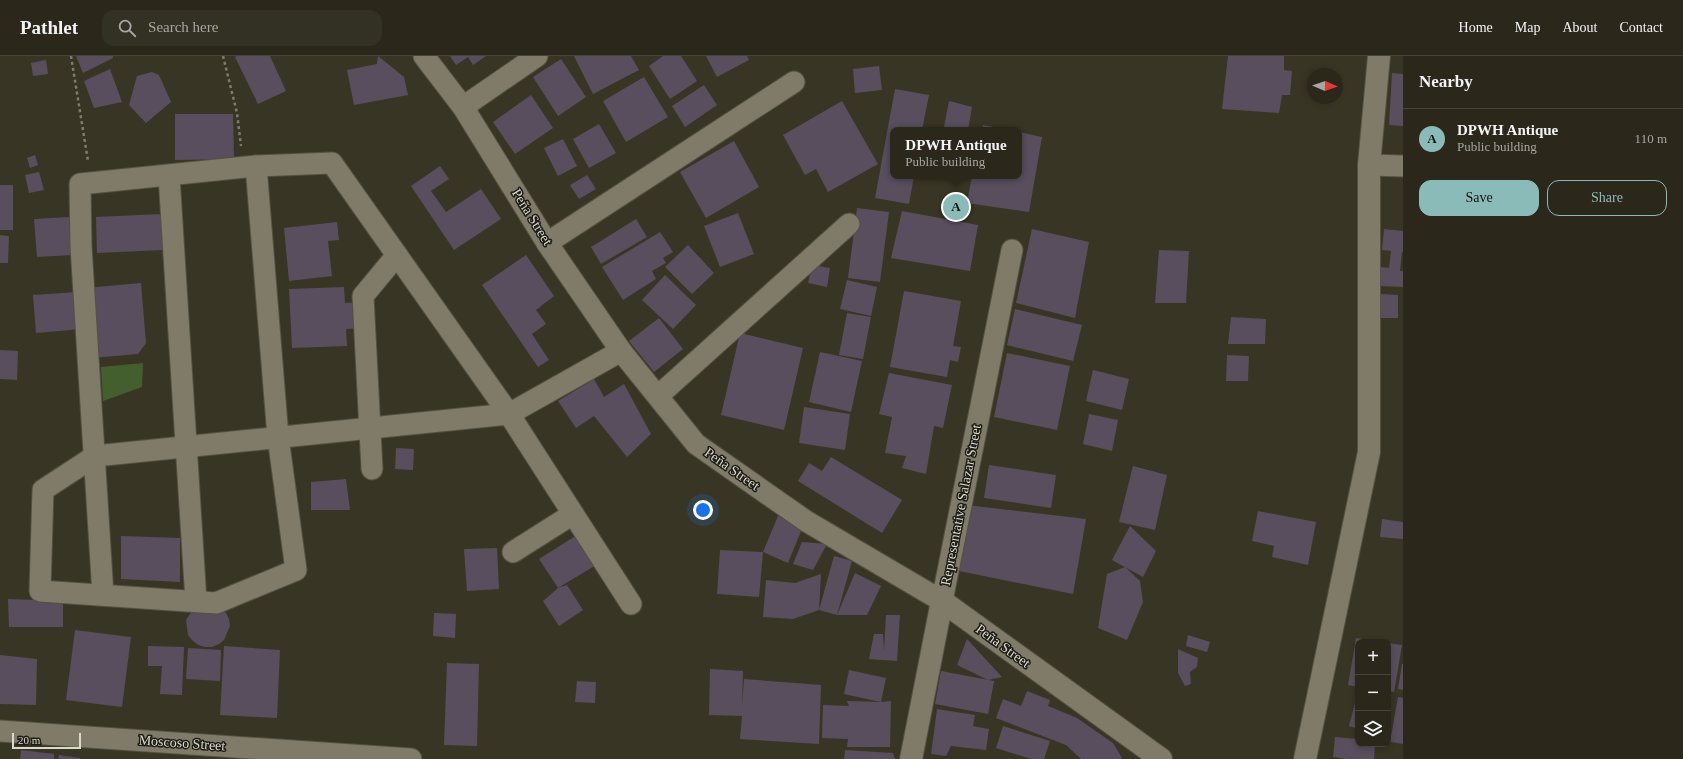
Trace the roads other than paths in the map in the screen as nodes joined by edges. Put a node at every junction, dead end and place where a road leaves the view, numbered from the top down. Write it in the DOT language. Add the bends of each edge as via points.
graph roads {
  1 [pos="424,56"];
  2 [pos="537,56"];
  3 [pos="1379,56"];
  4 [pos="794,82"];
  5 [pos="463,107"];
  6 [pos="1369,165"];
  7 [pos="256,166"];
  8 [pos="1403,166"];
  9 [pos="169,176"];
  10 [pos="849,224"];
  11 [pos="547,243"];
  12 [pos="1012,250"];
  13 [pos="397,255"];
  14 [pos="621,351"];
  15 [pos="658,396"];
  16 [pos="509,414"];
  17 [pos="370,428"];
  18 [pos="278,437"];
  19 [pos="186,446"];
  20 [pos="95,456"];
  21 [pos="372,470"];
  22 [pos="573,514"];
  23 [pos="512,552"];
  24 [pos="103,595"];
  25 [pos="196,601"];
  26 [pos="942,601"];
  27 [pos="631,604"];
  28 [pos="0,731"];
  29 [pos="202,752"];
  30 [pos="411,759"];
  31 [pos="911,759"];
  32 [pos="1161,759"];
  33 [pos="1305,759"];
  1 -- 5 [label="street, Peña Street"];
  2 -- 5 [label="street"];
  3 -- 6 [label="street"];
  4 -- 11 [label="street"];
  5 -- 11 [label="street, Peña Street"];
  6 -- 8 [label="street"];
  6 -- 33 [label="street" via="1369,452"];
  7 -- 9 [label="street"];
  7 -- 13 [label="street" via="332,163"];
  7 -- 18 [label="street"];
  9 -- 19 [label="street"];
  9 -- 20 [label="street" via="80,184 81,246"];
  10 -- 15 [label="street"];
  11 -- 14 [label="street, Peña Street"];
  12 -- 26 [label="street, Representative Salazar Street"];
  13 -- 16 [label="street"];
  13 -- 17 [label="street" via="363,296"];
  14 -- 15 [label="street, Peña Street"];
  14 -- 16 [label="street"];
  15 -- 26 [label="street, Peña Street" via="696,444 806,521"];
  16 -- 17 [label="street"];
  16 -- 22 [label="street"];
  17 -- 18 [label="street"];
  17 -- 21 [label="street"];
  18 -- 19 [label="street"];
  18 -- 25 [label="street" via="296,570 216,603"];
  19 -- 20 [label="street"];
  19 -- 25 [label="street"];
  20 -- 24 [label="street"];
  20 -- 24 [label="street" via="43,490 40,591"];
  22 -- 23 [label="street"];
  22 -- 27 [label="street"];
  24 -- 25 [label="street"];
  26 -- 31 [label="street, Representative Salazar Street"];
  26 -- 32 [label="street, Peña Street"];
  28 -- 29 [label="street, Moscoso Street"];
  29 -- 30 [label="street, Moscoso Street"];
}
